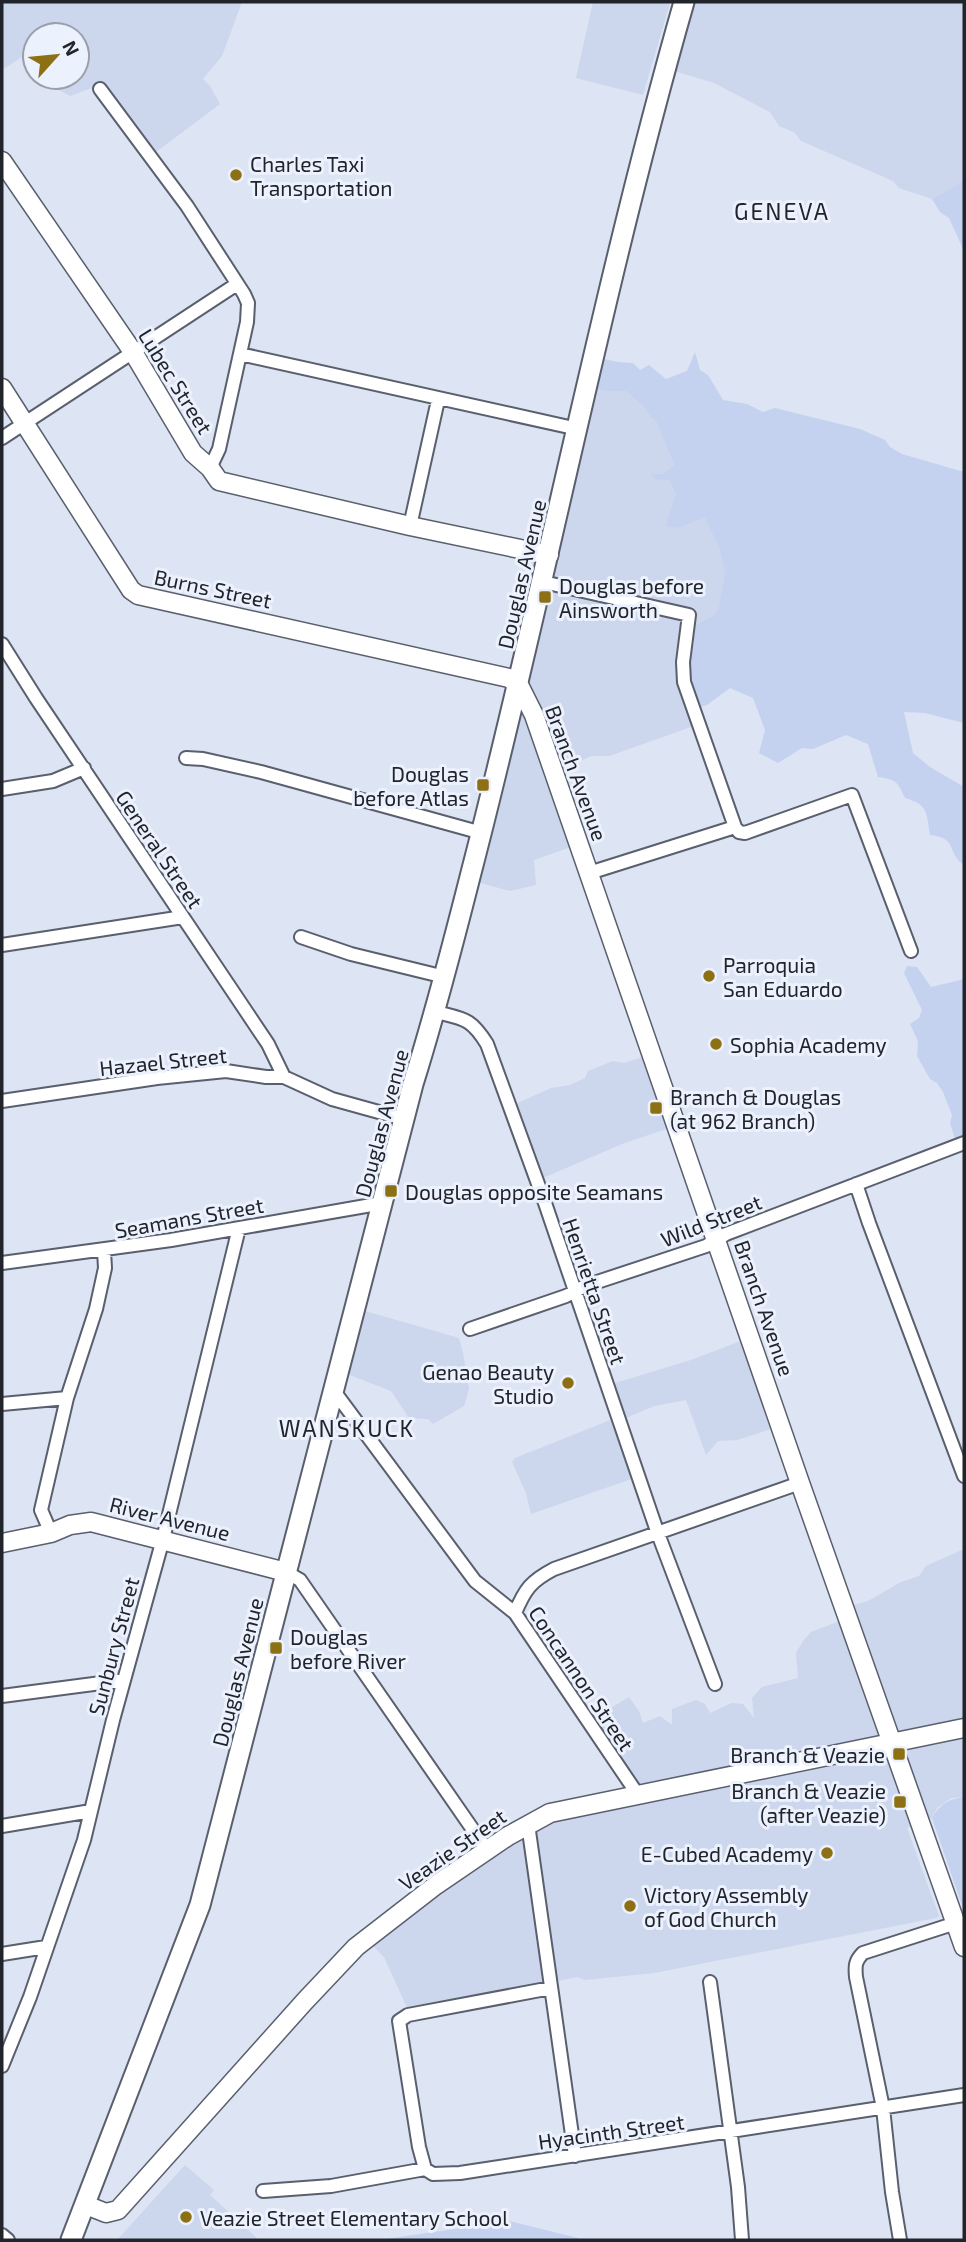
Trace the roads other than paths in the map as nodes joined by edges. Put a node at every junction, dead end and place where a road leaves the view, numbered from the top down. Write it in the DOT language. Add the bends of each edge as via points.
graph roads {
  1 [pos="684,2"];
  2 [pos="100,89"];
  3 [pos="2,161"];
  4 [pos="237,284"];
  5 [pos="133,352"];
  6 [pos="240,354"];
  7 [pos="2,388"];
  8 [pos="438,400"];
  9 [pos="24,423"];
  10 [pos="578,429"];
  11 [pos="2,438"];
  12 [pos="211,468"];
  13 [pos="410,526"];
  14 [pos="549,555"];
  15 [pos="543,582"];
  16 [pos="3,647"];
  17 [pos="519,685"];
  18 [pos="186,758"];
  19 [pos="84,768"];
  20 [pos="2,789"];
  21 [pos="735,827"];
  22 [pos="482,833"];
  23 [pos="589,873"];
  24 [pos="183,917"];
  25 [pos="301,937"];
  26 [pos="2,945"];
  27 [pos="911,951"];
  28 [pos="445,977"];
  29 [pos="436,1012"];
  30 [pos="284,1077"];
  31 [pos="2,1101"];
  32 [pos="404,1119"];
  33 [pos="964,1143"];
  34 [pos="856,1184"];
  35 [pos="383,1203"];
  36 [pos="239,1228"];
  37 [pos="717,1239"];
  38 [pos="104,1251"];
  39 [pos="2,1263"];
  40 [pos="575,1292"];
  41 [pos="470,1329"];
  42 [pos="334,1391"];
  43 [pos="67,1398"];
  44 [pos="2,1404"];
  45 [pos="964,1476"];
  46 [pos="800,1483"];
  47 [pos="657,1531"];
  48 [pos="51,1533"];
  49 [pos="163,1539"];
  50 [pos="2,1543"];
  51 [pos="286,1573"];
  52 [pos="515,1612"];
  53 [pos="124,1680"];
  54 [pos="715,1684"];
  55 [pos="2,1696"];
  56 [pos="964,1728"];
  57 [pos="892,1744"];
  58 [pos="638,1795"];
  59 [pos="91,1811"];
  60 [pos="527,1824"];
  61 [pos="2,1826"];
  62 [pos="487,1850"];
  63 [pos="956,1923"];
  64 [pos="46,1947"];
  65 [pos="964,1947"];
  66 [pos="2,1954"];
  67 [pos="709,1982"];
  68 [pos="551,1988"];
  69 [pos="2,2066"];
  70 [pos="964,2095"];
  71 [pos="883,2108"];
  72 [pos="731,2133"];
  73 [pos="575,2156"];
  74 [pos="425,2169"];
  75 [pos="263,2191"];
  76 [pos="86,2205"];
  77 [pos="2,2235"];
  78 [pos="8,2240"];
  79 [pos="71,2240"];
  80 [pos="742,2240"];
  81 [pos="900,2240"];
  1 -- 10 [label="main road, Douglas Avenue"];
  2 -- 4 [label="street" via="187,206"];
  3 -- 5 [label="street, Lubec Street"];
  4 -- 5 [label="street"];
  4 -- 6 [label="street" via="248,303"];
  5 -- 9 [label="street"];
  5 -- 12 [label="street, Lubec Street" via="193,453"];
  6 -- 8 [label="street"];
  6 -- 12 [label="street"];
  7 -- 9 [label="street, Burns Street"];
  8 -- 10 [label="street"];
  8 -- 13 [label="street"];
  9 -- 11 [label="street"];
  9 -- 17 [label="street, Burns Street" via="138,595 509,678"];
  10 -- 14 [label="main road, Douglas Avenue"];
  12 -- 13 [label="street, Lubec Street" via="219,481 233,486"];
  13 -- 14 [label="street, Lubec Street"];
  14 -- 15 [label="main road, Douglas Avenue"];
  15 -- 17 [label="main road, Douglas Avenue"];
  15 -- 21 [label="street" via="689,615 684,682"];
  16 -- 19 [label="street, General Street"];
  17 -- 22 [label="main road, Douglas Avenue"];
  17 -- 23 [label="street, Branch Avenue" via="534,715"];
  18 -- 22 [label="street" via="261,772"];
  19 -- 20 [label="street" via="53,781"];
  19 -- 24 [label="street, General Street"];
  21 -- 23 [label="street"];
  21 -- 27 [label="street" via="745,833 852,795"];
  22 -- 28 [label="main road, Douglas Avenue"];
  23 -- 37 [label="street, Branch Avenue"];
  24 -- 26 [label="street"];
  24 -- 30 [label="street, General Street" via="268,1044"];
  25 -- 28 [label="street"];
  28 -- 29 [label="main road, Douglas Avenue"];
  29 -- 32 [label="main road, Douglas Avenue"];
  29 -- 40 [label="street, Henrietta Street" via="469,1021 487,1044"];
  30 -- 31 [label="street, Hazael Street" via="226,1071"];
  30 -- 32 [label="street, Hazael Street" via="332,1099"];
  32 -- 35 [label="main road, Douglas Avenue"];
  33 -- 34 [label="street, Wild Street"];
  34 -- 37 [label="street, Wild Street"];
  34 -- 45 [label="street"];
  35 -- 36 [label="street, Seamans Street"];
  35 -- 42 [label="main road, Douglas Avenue"];
  36 -- 38 [label="street, Seamans Street"];
  36 -- 49 [label="street, Sunbury Street"];
  37 -- 40 [label="street, Wild Street"];
  37 -- 46 [label="street, Branch Avenue"];
  38 -- 39 [label="street, Seamans Street"];
  38 -- 43 [label="street" via="96,1308"];
  40 -- 41 [label="street, Wild Street"];
  40 -- 47 [label="street, Henrietta Street"];
  42 -- 51 [label="main road, Douglas Avenue"];
  42 -- 52 [label="street, Concannon Street" via="475,1581"];
  43 -- 44 [label="street"];
  43 -- 48 [label="street" via="41,1510"];
  46 -- 47 [label="street"];
  46 -- 57 [label="street, Branch Avenue"];
  47 -- 52 [label="street" via="537,1578"];
  47 -- 54 [label="street, Henrietta Street"];
  48 -- 49 [label="street, River Avenue" via="91,1522"];
  48 -- 50 [label="street, River Avenue"];
  49 -- 51 [label="street, River Avenue"];
  49 -- 53 [label="street, Sunbury Street"];
  51 -- 62 [label="street" via="300,1580"];
  51 -- 76 [label="main road, Douglas Avenue" via="200,1906"];
  52 -- 58 [label="street, Concannon Street"];
  53 -- 55 [label="street"];
  53 -- 59 [label="street, Sunbury Street"];
  56 -- 57 [label="street, Veazie Street"];
  57 -- 58 [label="street, Veazie Street"];
  57 -- 63 [label="street, Branch Avenue"];
  58 -- 60 [label="street, Veazie Street" via="550,1813"];
  59 -- 61 [label="street"];
  59 -- 64 [label="street, Sunbury Street"];
  60 -- 62 [label="street, Veazie Street"];
  60 -- 68 [label="street"];
  62 -- 76 [label="street, Veazie Street" via="356,1947 118,2210 106,2213"];
  63 -- 65 [label="street, Branch Avenue"];
  63 -- 71 [label="street" via="863,1952 856,1959"];
  64 -- 66 [label="street"];
  64 -- 69 [label="street, Sunbury Street"];
  67 -- 72 [label="street"];
  68 -- 73 [label="street"];
  68 -- 74 [label="street" via="408,2015 399,2021"];
  70 -- 71 [label="street, Hyacinth Street"];
  71 -- 72 [label="street, Hyacinth Street"];
  71 -- 81 [label="street"];
  72 -- 73 [label="street, Hyacinth Street"];
  72 -- 80 [label="street"];
  73 -- 74 [label="street, Hyacinth Street" via="460,2173 433,2174"];
  74 -- 75 [label="street, Hyacinth Street" via="331,2186"];
  76 -- 79 [label="main road, Douglas Avenue"];
  77 -- 78 [label="street"];
}
